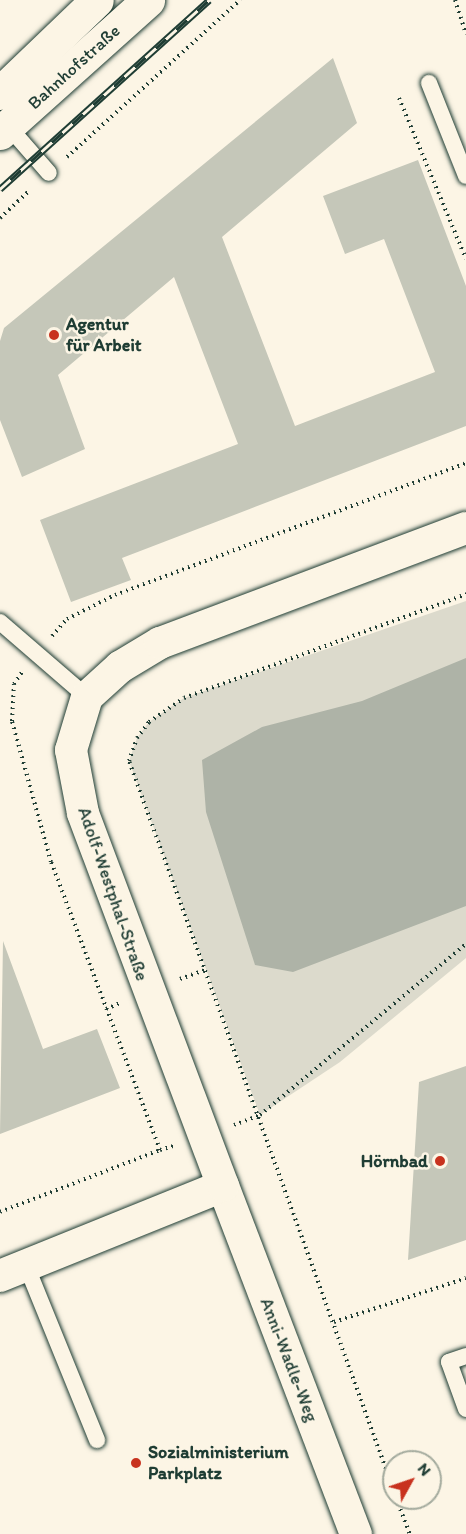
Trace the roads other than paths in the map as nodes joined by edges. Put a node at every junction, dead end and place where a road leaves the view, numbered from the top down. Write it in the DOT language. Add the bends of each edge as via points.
graph roads {
  1 [pos="98,0"];
  2 [pos="148,0"];
  3 [pos="429,83"];
  4 [pos="0,93"];
  5 [pos="4,130"];
  6 [pos="49,173"];
  7 [pos="466,176"];
  8 [pos="466,528"];
  9 [pos="0,622"];
  10 [pos="87,697"];
  11 [pos="223,1186"];
  12 [pos="13,1270"];
  13 [pos="466,1356"];
  14 [pos="466,1410"];
  15 [pos="97,1440"];
  16 [pos="356,1534"];
  1 -- 4 [label="main road, Bahnhofstraße"];
  2 -- 5 [label="main road, Bahnhofstraße"];
  3 -- 7 [label="lane"];
  5 -- 6 [label="lane"];
  8 -- 10 [label="street" via="160,643 120,667"];
  9 -- 10 [label="lane"];
  10 -- 11 [label="street, Adolf-Westphal-Straße" via="71,750 83,813"];
  11 -- 12 [label="street"];
  11 -- 16 [label="street, Anni-Wadle-Weg"];
  12 -- 15 [label="lane"];
  13 -- 14 [label="lane" via="449,1362"];
}
